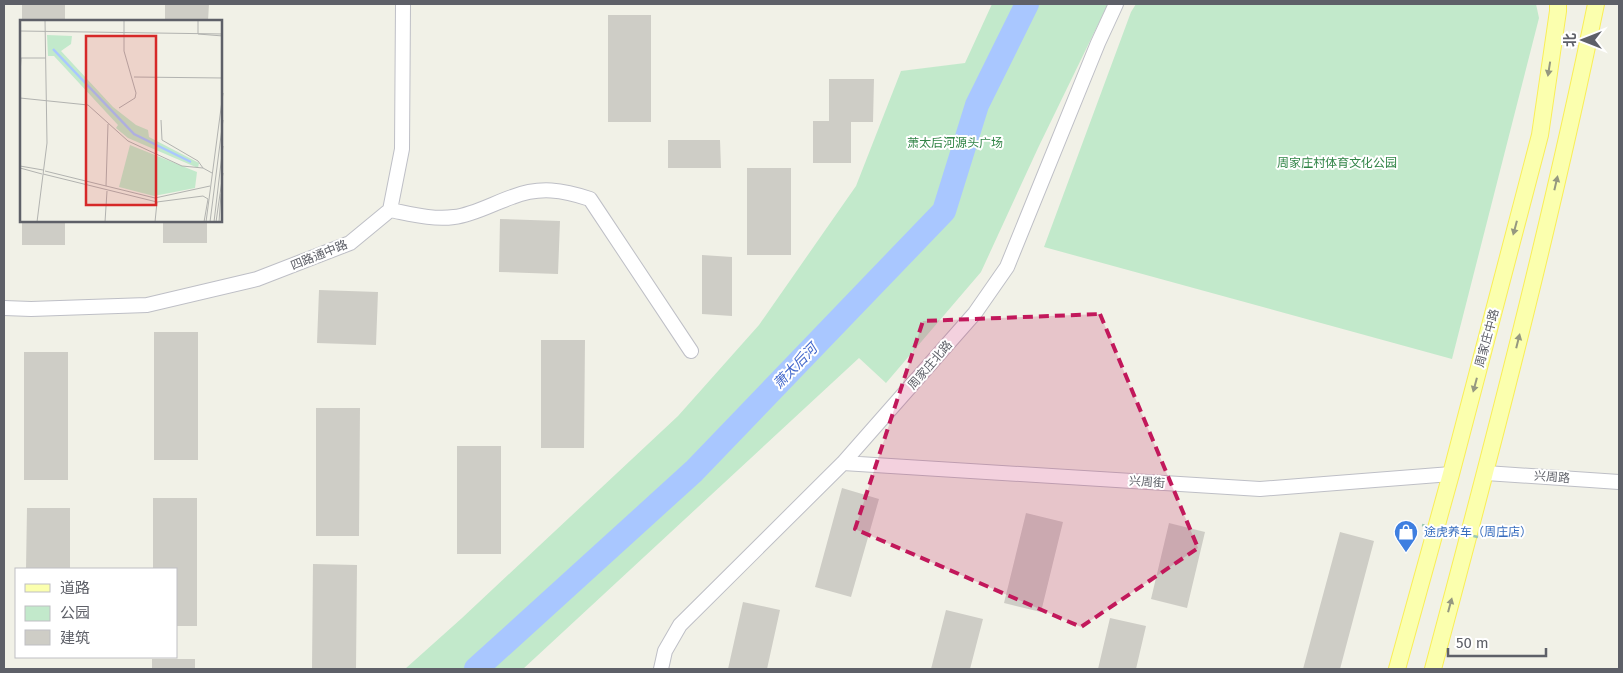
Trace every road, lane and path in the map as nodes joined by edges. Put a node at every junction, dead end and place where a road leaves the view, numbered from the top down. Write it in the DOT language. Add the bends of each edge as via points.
graph roads {
  1 [pos="403,4"];
  2 [pos="1116,4"];
  3 [pos="1558,4"];
  4 [pos="1596,4"];
  5 [pos="390,210"];
  6 [pos="4,308"];
  7 [pos="691,350"];
  8 [pos="843,463"];
  9 [pos="1486,473"];
  10 [pos="1451,474"];
  11 [pos="1619,482"];
  12 [pos="1422,525"];
  13 [pos="1478,537"];
  14 [pos="661,669"];
  15 [pos="1398,669"];
  16 [pos="1433,669"];
  1 -- 5 [label="street" via="402,149"];
  2 -- 8 [label="street, 周家庄北路" via="1007,266 975,313"];
  3 -- 10 [label="main road, 周家庄中路, one-way" via="1540,135"];
  9 -- 4 [label="main road, one-way"];
  5 -- 6 [label="street, 四路通中路" via="350,243 257,279 147,305"];
  5 -- 7 [label="street" via="426,217 455,217 514,196 547,190 567,191 590,199"];
  8 -- 10 [label="street, 兴周街" via="1260,489"];
  8 -- 14 [label="street, 周家庄北路" via="680,625 665,651"];
  9 -- 11 [label="street, 兴周路"];
  16 -- 9 [label="main road, one-way"];
  10 -- 15 [label="main road, 周家庄中路"];
  12 -- 13 [label="path, bridge"];
}
